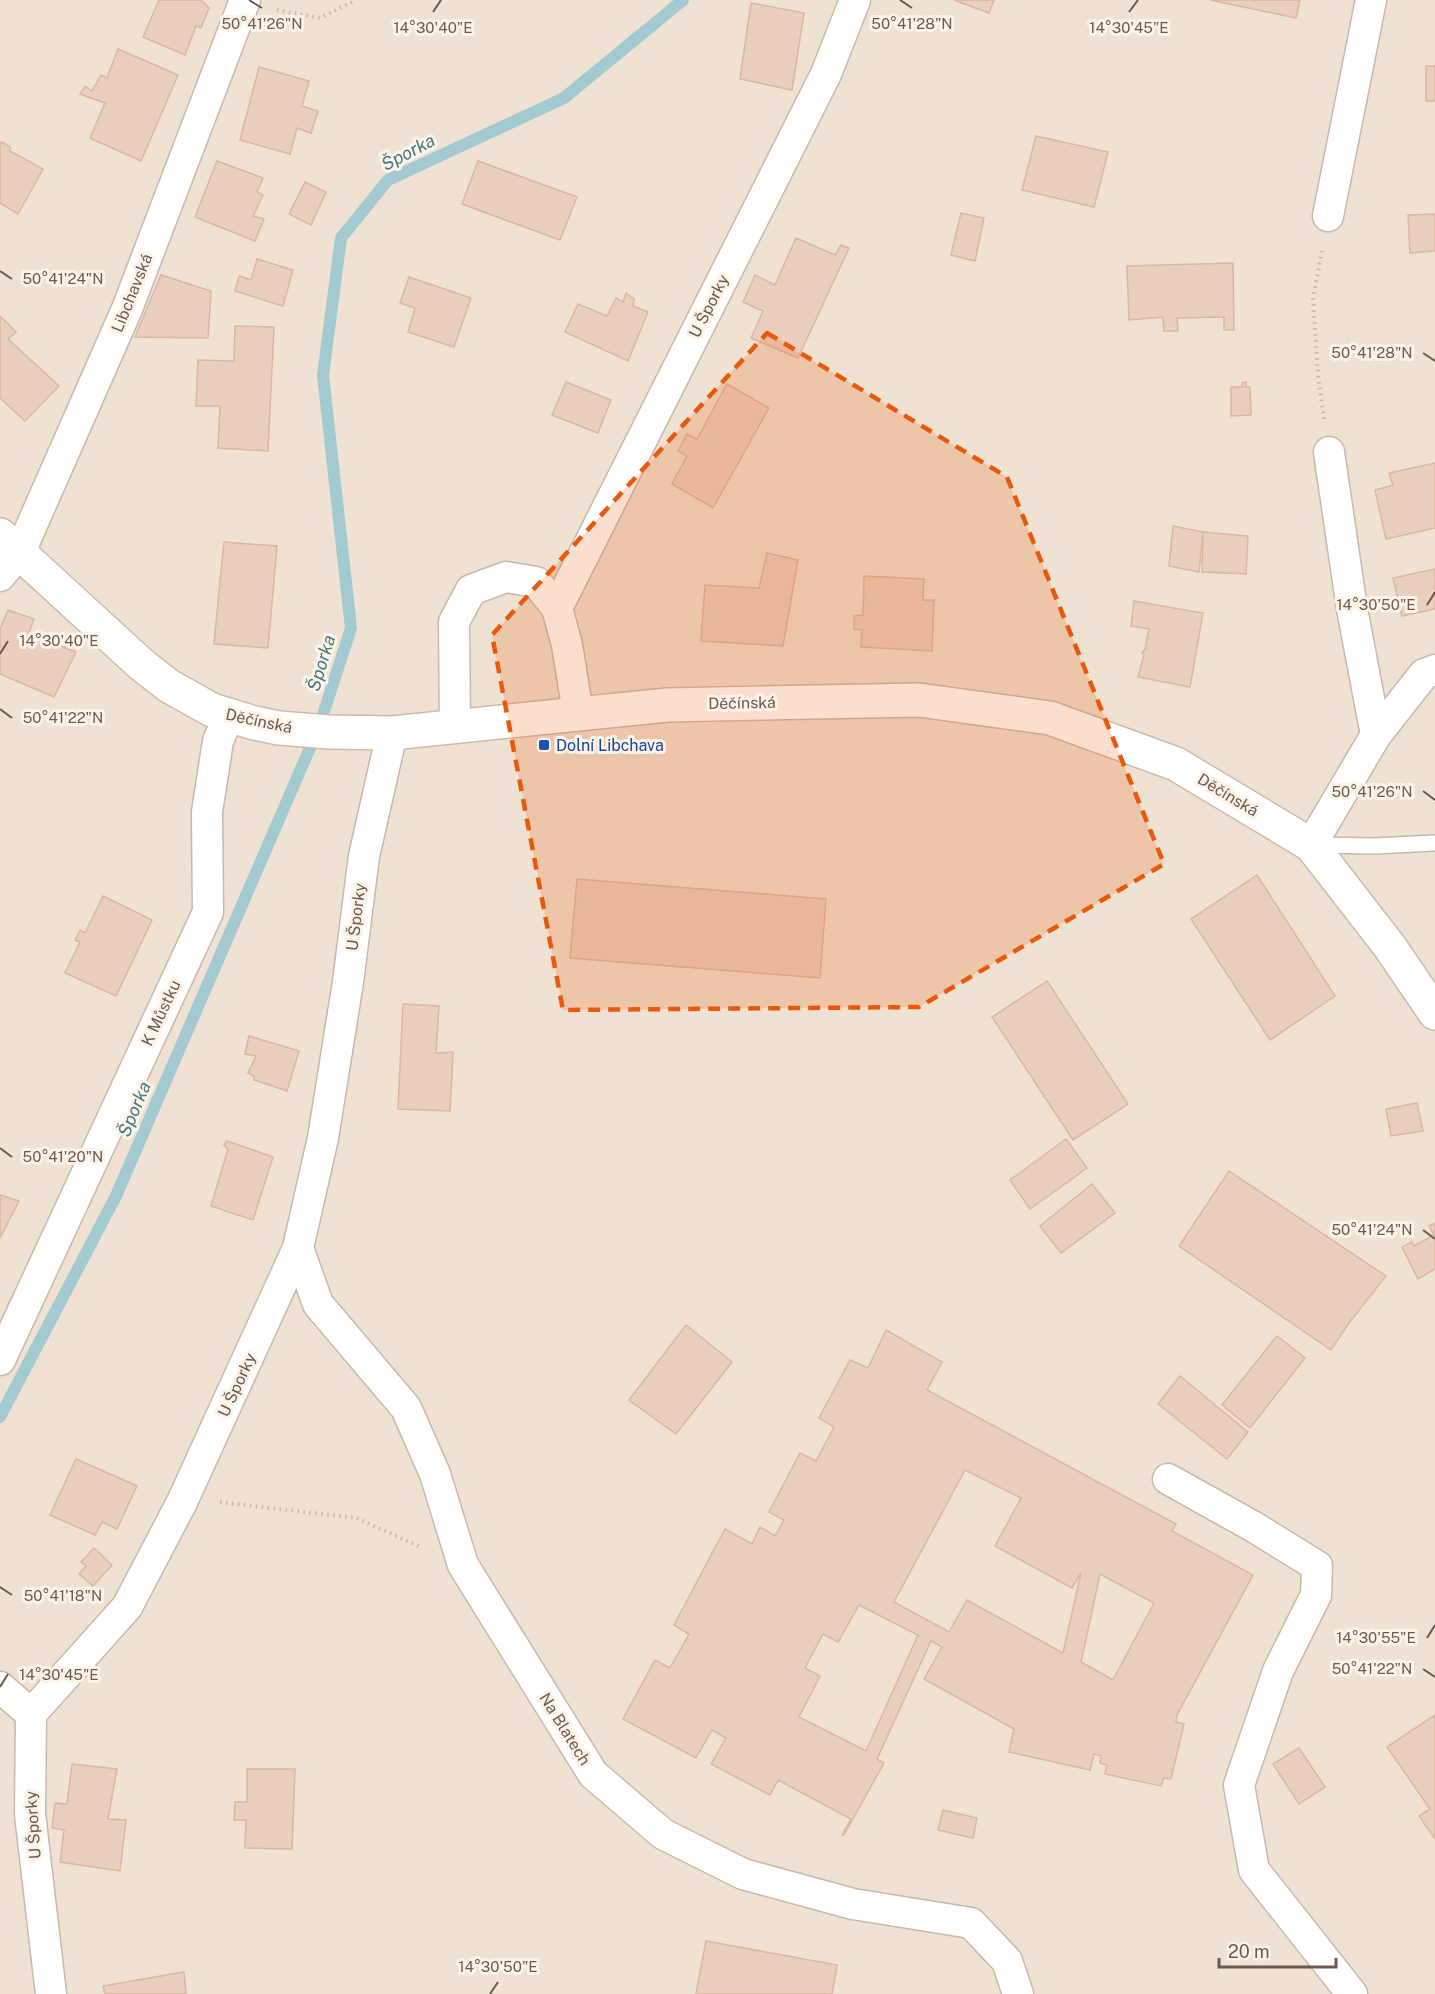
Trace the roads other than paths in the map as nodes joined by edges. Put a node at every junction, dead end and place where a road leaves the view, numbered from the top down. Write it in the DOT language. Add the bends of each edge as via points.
graph roads {
  1 [pos="855,0"];
  2 [pos="1371,0"];
  3 [pos="244,2"];
  4 [pos="1328,216"];
  5 [pos="1329,452"];
  6 [pos="7,554"];
  7 [pos="557,608"];
  8 [pos="1435,670"];
  9 [pos="578,713"];
  10 [pos="229,716"];
  11 [pos="455,728"];
  12 [pos="392,733"];
  13 [pos="1376,735"];
  14 [pos="1435,843"];
  15 [pos="1311,845"];
  16 [pos="1435,1013"];
  17 [pos="298,1248"];
  18 [pos="0,1360"];
  19 [pos="1168,1479"];
  20 [pos="0,1687"];
  21 [pos="31,1714"];
  22 [pos="51,1994"];
  23 [pos="1018,1994"];
  24 [pos="1352,1994"];
  1 -- 7 [label="street, U Šporky" via="826,74"];
  2 -- 4 [label="street"];
  3 -- 6 [label="street, Libchavská" via="127,309"];
  5 -- 13 [label="street" via="1352,609"];
  6 -- 10 [label="main road, Děčínská" via="169,686"];
  7 -- 9 [label="street"];
  7 -- 11 [label="street" via="536,582 506,577 471,590 454,622"];
  8 -- 13 [label="street" via="1424,674"];
  9 -- 11 [label="main road, Děčínská"];
  9 -- 15 [label="main road, Děčínská" via="667,705 919,699 1050,718 1176,764"];
  10 -- 12 [label="main road, Děčínská" via="279,728"];
  10 -- 18 [label="street, K Můstku" via="218,741 207,813 208,912"];
  11 -- 12 [label="main road, Děčínská"];
  12 -- 17 [label="street, U Šporky" via="364,856 323,1138"];
  13 -- 15 [label="street"];
  14 -- 15 [label="lane"];
  15 -- 16 [label="main road, Děčínská"];
  17 -- 21 [label="street, U Šporky" via="182,1502 127,1607"];
  17 -- 23 [label="street, Na Blatech" via="318,1304 406,1408 435,1474 463,1565 593,1774 663,1833 743,1874 853,1904 971,1923 1007,1961"];
  19 -- 24 [label="street" via="1317,1566 1316,1595 1278,1671 1239,1785 1254,1870"];
  20 -- 21 [label="street"];
  21 -- 22 [label="street, U Šporky" via="30,1814"];
}
